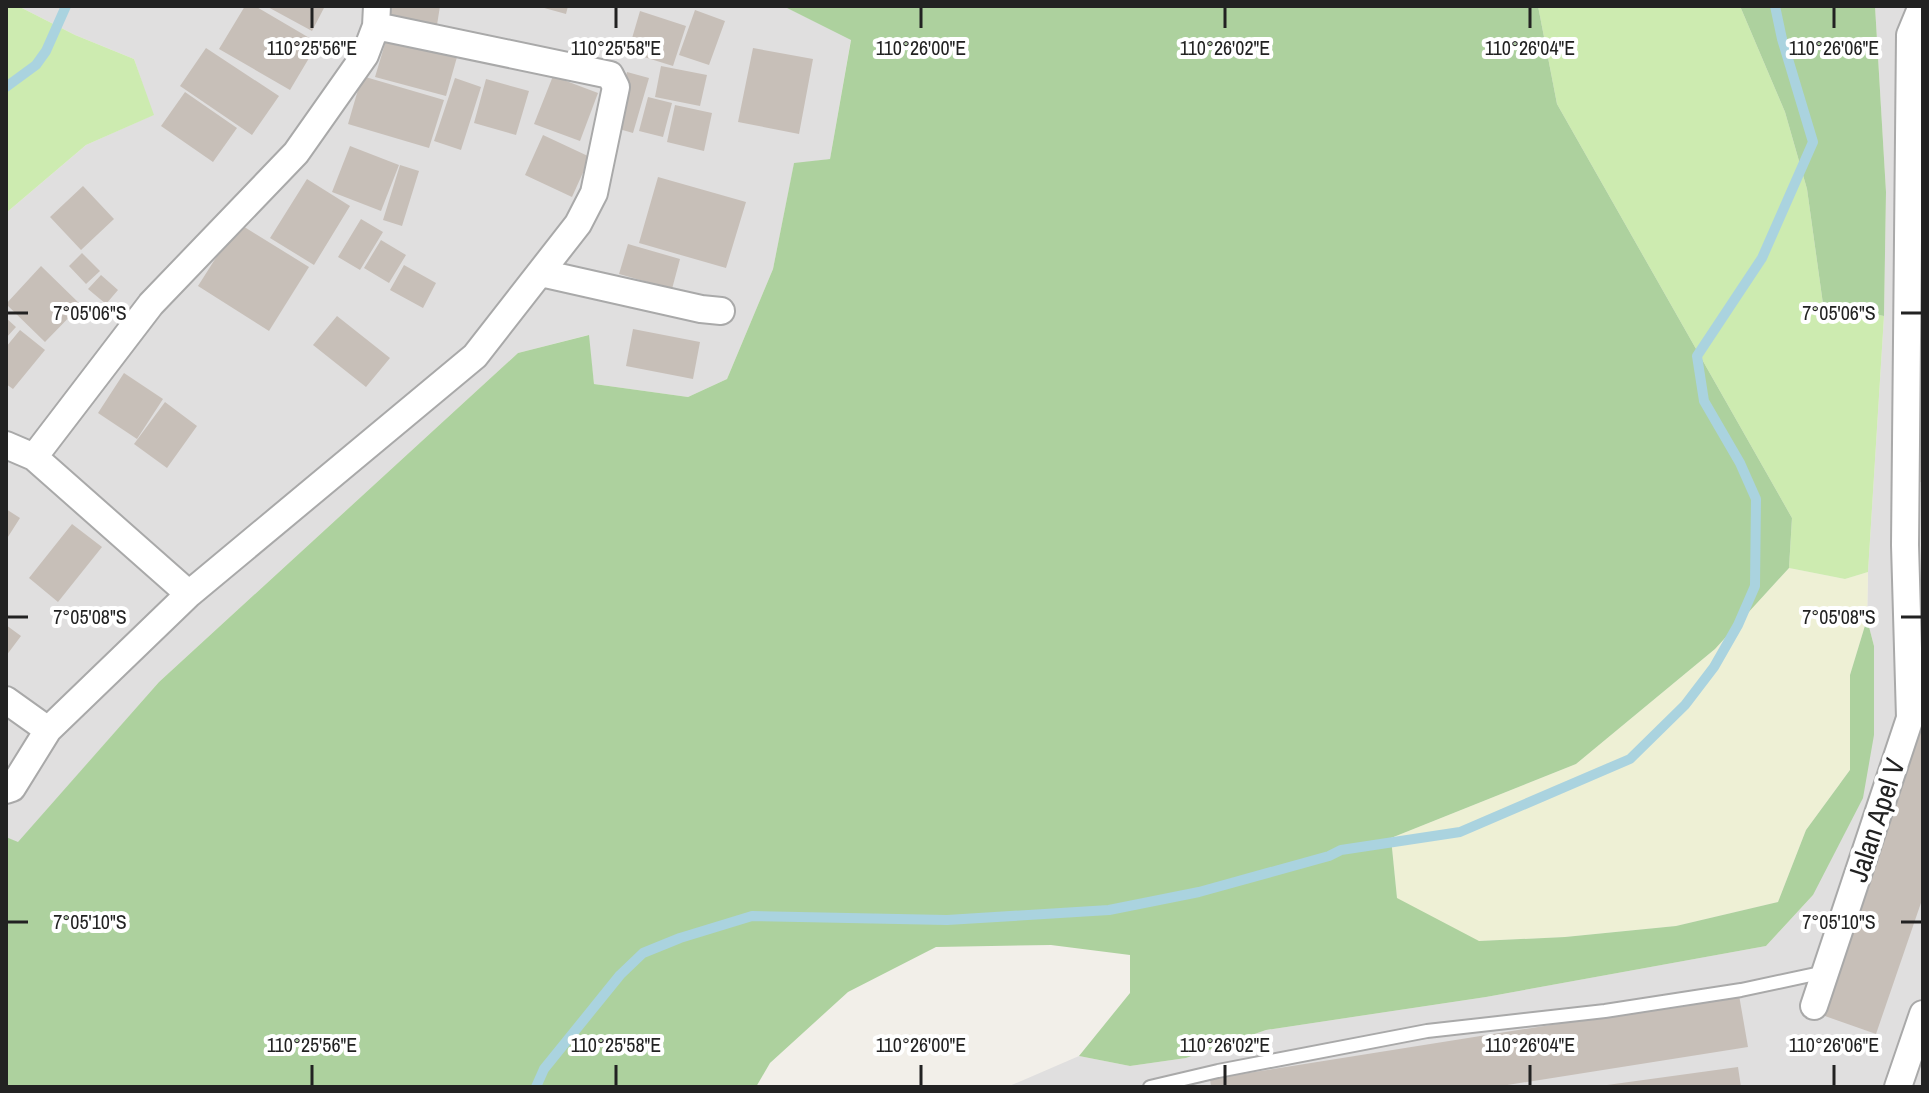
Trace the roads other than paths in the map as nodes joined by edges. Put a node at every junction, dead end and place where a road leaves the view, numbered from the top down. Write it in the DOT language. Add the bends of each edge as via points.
graph roads {
  1 [pos="1922,6"];
  2 [pos="377,16"];
  3 [pos="541,273"];
  4 [pos="721,311"];
  5 [pos="6,445"];
  6 [pos="34,457"];
  7 [pos="189,594"];
  8 [pos="1923,681"];
  9 [pos="6,700"];
  10 [pos="1910,718"];
  11 [pos="48,730"];
  12 [pos="6,790"];
  13 [pos="1825,972"];
  14 [pos="1814,1006"];
  15 [pos="1923,1014"];
  16 [pos="1150,1087"];
  17 [pos="1898,1087"];
  1 -- 10 [label="street" via="1910,35 1905,545"];
  2 -- 3 [label="street" via="610,75 615,82 594,193"];
  2 -- 6 [label="street" via="365,55 296,153 151,304"];
  3 -- 4 [label="street"];
  3 -- 7 [label="street" via="475,356"];
  5 -- 6 [label="street"];
  6 -- 7 [label="street"];
  7 -- 11 [label="street"];
  8 -- 10 [label="street, Jalan Apel V"];
  9 -- 11 [label="street"];
  10 -- 13 [label="street, Jalan Apel V"];
  11 -- 12 [label="street"];
  13 -- 14 [label="street, Jalan Apel V"];
  13 -- 16 [label="lane" via="1605,1011 1427,1031"];
  15 -- 17 [label="street"];
}
